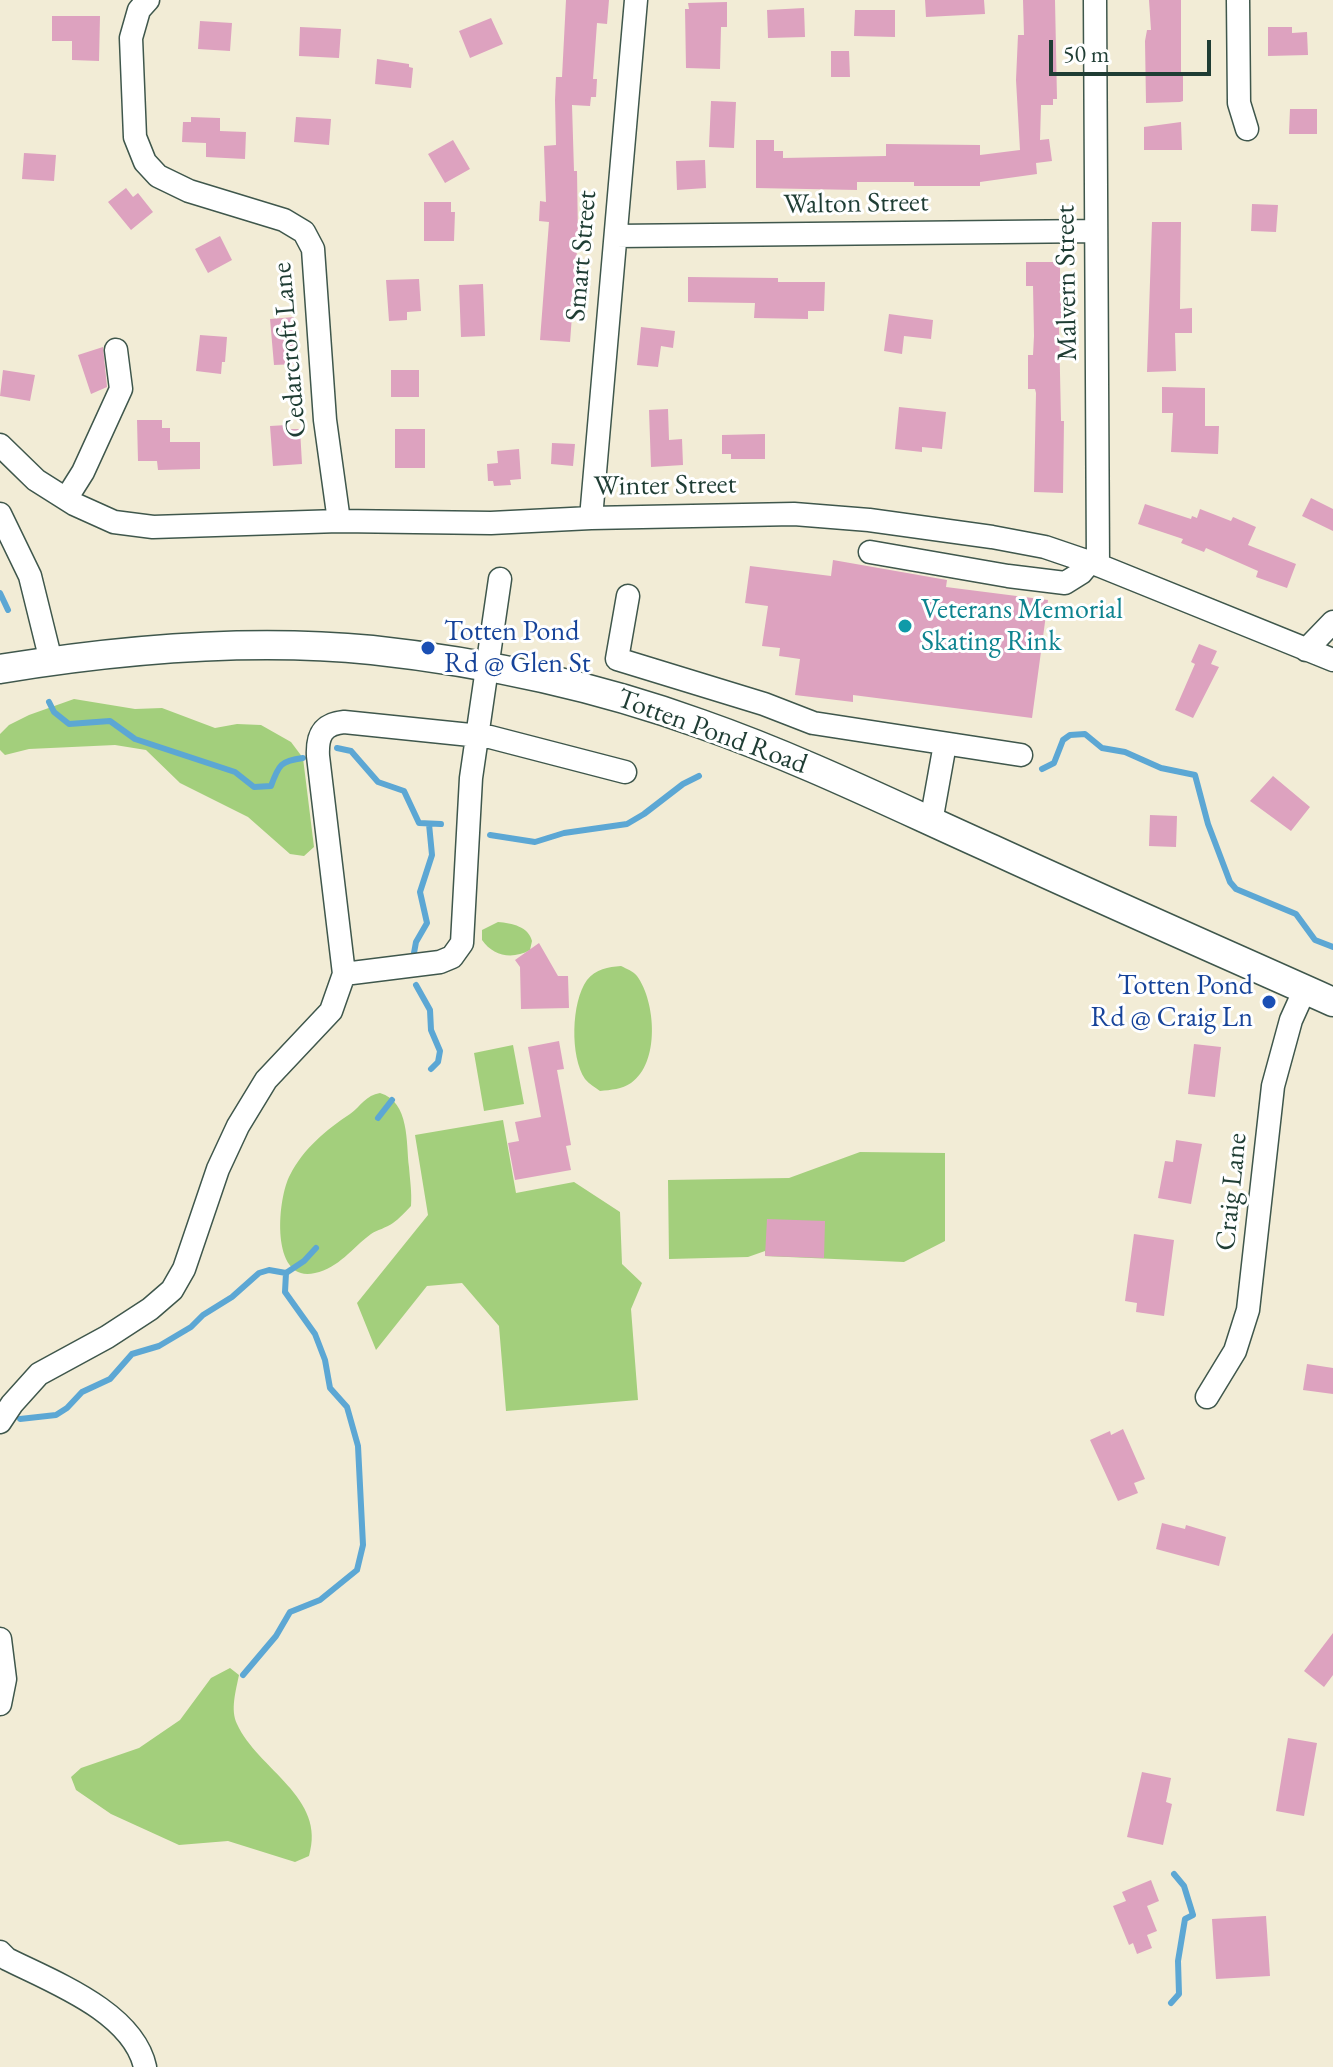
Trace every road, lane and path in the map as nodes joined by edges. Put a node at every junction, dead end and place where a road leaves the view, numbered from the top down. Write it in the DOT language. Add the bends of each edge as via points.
graph roads {
  1 [pos="148,0"];
  2 [pos="636,0"];
  3 [pos="1095,0"];
  4 [pos="1238,0"];
  5 [pos="1247,129"];
  6 [pos="1096,231"];
  7 [pos="616,236"];
  8 [pos="116,350"];
  9 [pos="0,445"];
  10 [pos="66,499"];
  11 [pos="0,514"];
  12 [pos="591,518"];
  13 [pos="339,521"];
  14 [pos="870,552"];
  15 [pos="1094,564"];
  16 [pos="500,579"];
  17 [pos="628,596"];
  18 [pos="1333,622"];
  19 [pos="1306,650"];
  20 [pos="1333,660"];
  21 [pos="51,661"];
  22 [pos="487,668"];
  23 [pos="0,669"];
  24 [pos="476,735"];
  25 [pos="945,744"];
  26 [pos="1021,755"];
  27 [pos="625,772"];
  28 [pos="931,822"];
  29 [pos="344,974"];
  30 [pos="1305,989"];
  31 [pos="1333,1002"];
  32 [pos="1207,1397"];
  33 [pos="0,1422"];
  34 [pos="0,1639"];
  35 [pos="0,1704"];
  36 [pos="0,1952"];
  37 [pos="145,2067"];
  1 -- 13 [label="street, Cedarcroft Lane" via="139,10 131,38 135,137 145,162 158,176 189,191 284,220 304,232 313,249 325,420"];
  2 -- 7 [label="street, Smart Street"];
  3 -- 6 [label="street, Malvern Street"];
  4 -- 5 [label="street" via="1239,103"];
  6 -- 7 [label="street, Walton Street"];
  6 -- 15 [label="street, Malvern Street"];
  7 -- 12 [label="street, Smart Street"];
  8 -- 10 [label="street" via="121,389"];
  9 -- 10 [label="street, Winter Street" via="36,480"];
  10 -- 13 [label="street, Winter Street" via="114,522 153,527"];
  11 -- 21 [label="street" via="30,576"];
  12 -- 13 [label="street, Winter Street"];
  12 -- 15 [label="street, Winter Street" via="794,514 869,520 1045,547"];
  14 -- 15 [label="street" via="1065,583"];
  15 -- 19 [label="street, Winter Street"];
  16 -- 22 [label="street"];
  17 -- 25 [label="street" via="617,659 813,723"];
  18 -- 19 [label="street"];
  19 -- 20 [label="street, Winter Street"];
  21 -- 22 [label="main road, Totten Pond Road" via="291,646 370,650"];
  21 -- 23 [label="main road, Totten Pond Road"];
  22 -- 24 [label="street"];
  22 -- 28 [label="main road, Totten Pond Road" via="603,693 702,724"];
  24 -- 27 [label="street"];
  24 -- 29 [label="street" via="459,948 440,962"];
  24 -- 29 [label="street" via="350,722 332,724 320,733 318,756"];
  25 -- 26 [label="street"];
  25 -- 28 [label="street"];
  28 -- 30 [label="main road, Totten Pond Road"];
  29 -- 33 [label="street" via="331,1011 266,1080 238,1126 172,1290 107,1337 39,1374"];
  30 -- 31 [label="main road, Totten Pond Road"];
  30 -- 32 [label="street, Craig Lane" via="1273,1086 1248,1310 1235,1351"];
  34 -- 35 [label="street" via="5,1679"];
  36 -- 37 [label="street" via="113,2018 133,2041"];
}
